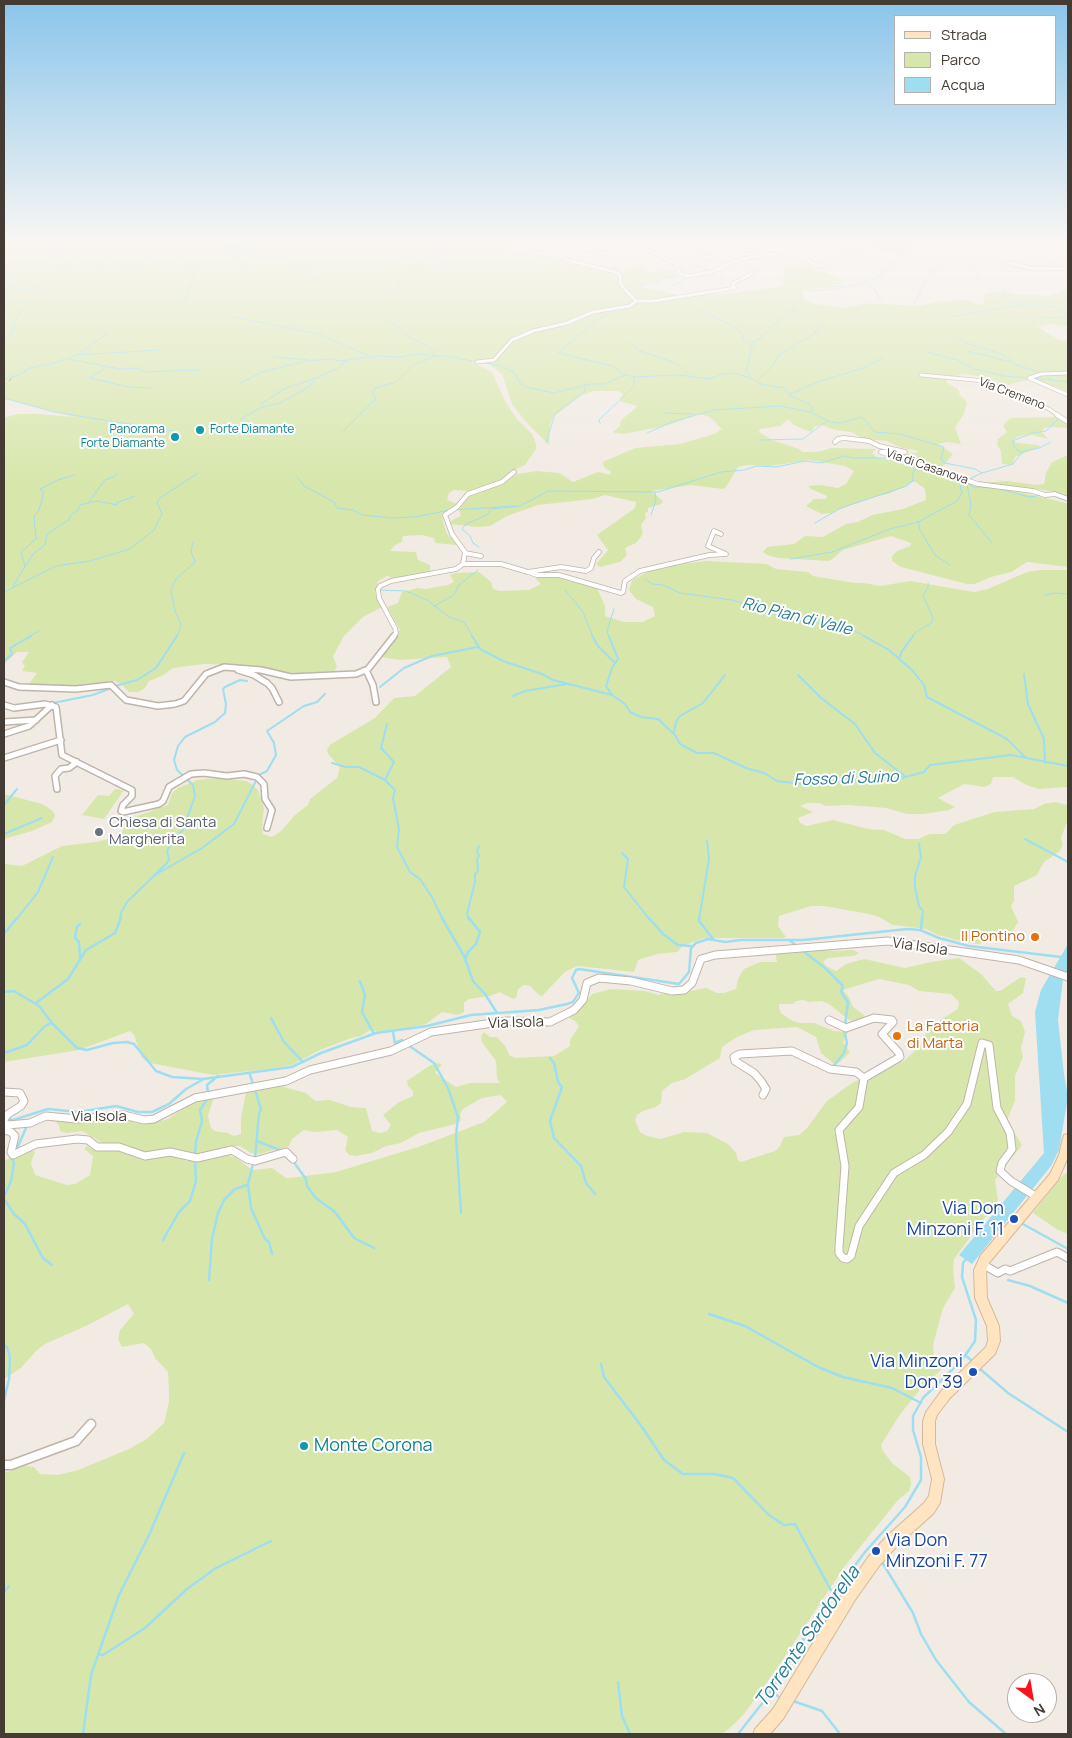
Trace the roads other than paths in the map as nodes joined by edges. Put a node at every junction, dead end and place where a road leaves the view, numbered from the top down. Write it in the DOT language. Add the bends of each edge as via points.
graph roads {
  1 [pos="567,323"];
  2 [pos="477,362"];
  3 [pos="1068,373"];
  4 [pos="921,375"];
  5 [pos="1068,395"];
  6 [pos="1068,422"];
  7 [pos="835,442"];
  8 [pos="514,472"];
  9 [pos="1068,498"];
  10 [pos="721,534"];
  11 [pos="600,552"];
  12 [pos="465,553"];
  13 [pos="481,556"];
  14 [pos="463,564"];
  15 [pos="528,572"];
  16 [pos="224,668"];
  17 [pos="366,670"];
  18 [pos="4,682"];
  19 [pos="279,702"];
  20 [pos="376,702"];
  21 [pos="4,705"];
  22 [pos="52,705"];
  23 [pos="36,720"];
  24 [pos="4,722"];
  25 [pos="4,734"];
  26 [pos="61,740"];
  27 [pos="4,758"];
  28 [pos="77,762"];
  29 [pos="57,789"];
  30 [pos="267,828"];
  31 [pos="1068,977"];
  32 [pos="829,1020"];
  33 [pos="864,1078"];
  34 [pos="4,1092"];
  35 [pos="763,1095"];
  36 [pos="4,1120"];
  37 [pos="4,1130"];
  38 [pos="1068,1138"];
  39 [pos="293,1159"];
  40 [pos="1035,1196"];
  41 [pos="1068,1258"];
  42 [pos="982,1264"];
  43 [pos="91,1424"];
  44 [pos="4,1465"];
  45 [pos="760,1734"];
  1 -- 2 [label="street" via="532,331 510,341 494,360"];
  3 -- 5 [label="street" via="1029,378"];
  4 -- 6 [label="street, Via Cremeno" via="984,380 1049,408"];
  7 -- 9 [label="street, Via di Casanova" via="844,438 869,441 905,452 881,452 978,484 1033,490"];
  8 -- 12 [label="street" via="502,482 468,494 457,508 445,515 452,534"];
  10 -- 15 [label="street" via="714,531 708,546 726,554 710,554 640,571 625,581 623,593 559,574"];
  11 -- 15 [label="street" via="588,570 561,567"];
  12 -- 13 [label="street"];
  12 -- 14 [label="street"];
  14 -- 15 [label="street" via="501,564"];
  14 -- 17 [label="street" via="456,569 380,586 379,598 396,633"];
  16 -- 17 [label="street" via="261,670 291,677 352,675"];
  16 -- 18 [label="street" via="206,674 187,699 158,706 126,700 114,686 104,684 76,689 19,687"];
  16 -- 19 [label="street" via="254,675 267,682"];
  17 -- 20 [label="street"];
  21 -- 22 [label="street" via="14,708"];
  22 -- 23 [label="street"];
  22 -- 26 [label="street" via="58,711"];
  23 -- 24 [label="street"];
  23 -- 25 [label="street" via="25,728"];
  26 -- 27 [label="street"];
  26 -- 28 [label="street" via="62,755"];
  28 -- 29 [label="street" via="61,769 55,776"];
  28 -- 30 [label="street" via="128,787 133,793 123,805 123,812 163,802 169,787 191,774 257,777 264,784 265,798 272,810"];
  31 -- 36 [label="street, Via Isola" via="1010,958 888,941 715,955 701,959 692,983 684,990 672,991 631,981 599,978 587,983 583,1000 574,1010 550,1022 508,1021 431,1032 391,1051 310,1070 286,1081 195,1098 154,1119 124,1115 77,1119 46,1116 30,1123 8,1125"];
  32 -- 33 [label="street" via="846,1028 874,1018 894,1022 882,1034 900,1057"];
  33 -- 35 [label="street" via="856,1072 830,1069 792,1051 734,1057 761,1081 766,1089"];
  33 -- 40 [label="street" via="859,1107 839,1130 845,1166 839,1247 842,1258 851,1256 859,1226 894,1173 924,1155 948,1132 967,1104 982,1043 989,1045 997,1108 1010,1134 1012,1149 1000,1171"];
  34 -- 36 [label="street, Via Isola" via="20,1093 24,1102"];
  37 -- 39 [label="street" via="11,1132 16,1140 11,1152 13,1155 36,1144 77,1139 88,1140 97,1147 119,1147 145,1156 170,1152 197,1158 232,1150 255,1161 286,1152"];
  38 -- 40 [label="main road" via="1060,1165"];
  40 -- 42 [label="main road"];
  41 -- 42 [label="street" via="1057,1252 998,1273"];
  42 -- 45 [label="main road" via="979,1289 993,1326 994,1341 991,1350 932,1412 929,1444 938,1479 935,1498 928,1509 874,1561 778,1714"];
  43 -- 44 [label="street" via="76,1441"];
}
